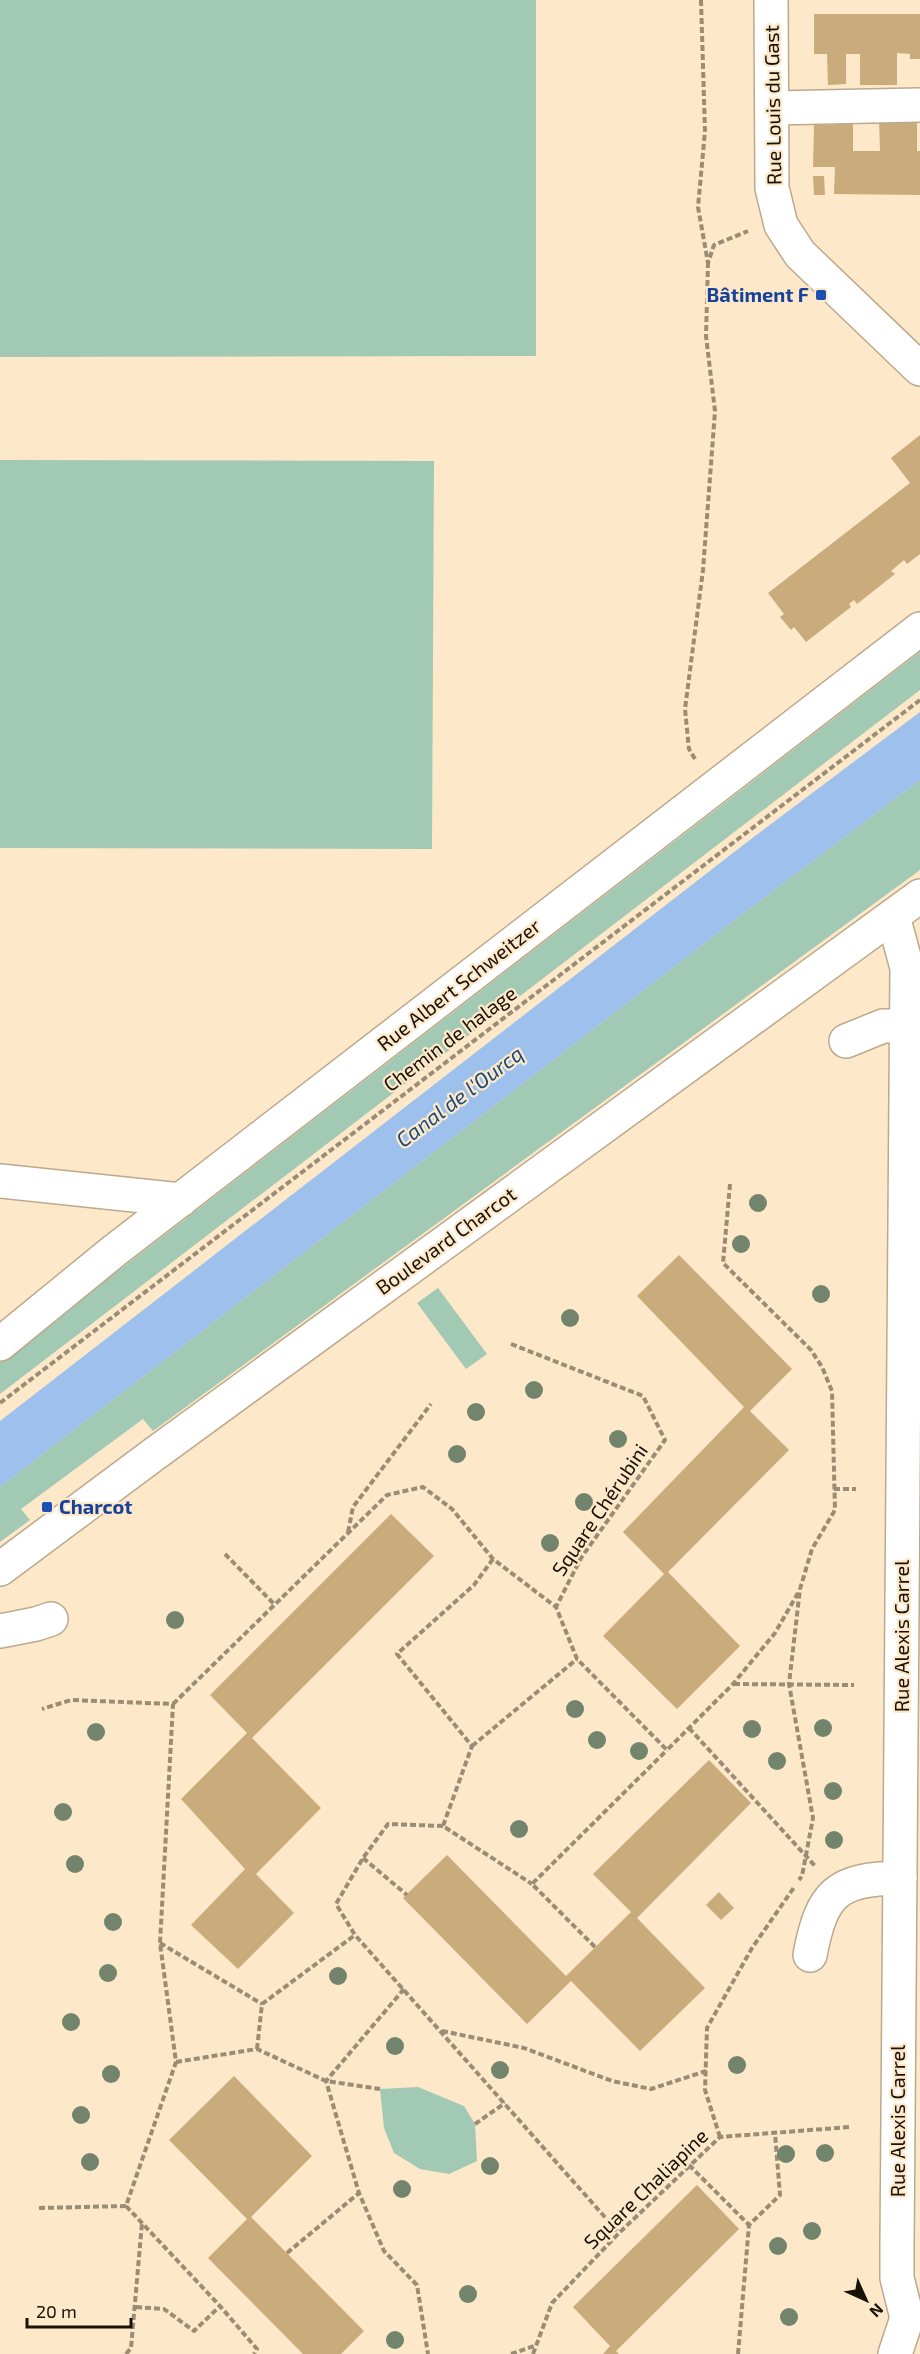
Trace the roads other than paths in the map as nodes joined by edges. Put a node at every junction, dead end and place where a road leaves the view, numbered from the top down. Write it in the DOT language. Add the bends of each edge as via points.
graph roads {
  1 [pos="771,0"];
  2 [pos="920,105"];
  3 [pos="772,108"];
  4 [pos="920,369"];
  5 [pos="920,629"];
  6 [pos="920,896"];
  7 [pos="893,916"];
  8 [pos="914,968"];
  9 [pos="907,1026"];
  10 [pos="846,1041"];
  11 [pos="0,1181"];
  12 [pos="181,1200"];
  13 [pos="0,1344"];
  14 [pos="0,1569"];
  15 [pos="51,1618"];
  16 [pos="0,1631"];
  17 [pos="900,1878"];
  18 [pos="810,1955"];
  19 [pos="916,2320"];
  20 [pos="895,2354"];
  1 -- 3 [label="street, Rue Louis du Gast"];
  2 -- 3 [label="street"];
  3 -- 4 [label="street, Rue Louis du Gast" via="772,188 781,225 800,254"];
  5 -- 12 [label="street, Rue Albert Schweitzer"];
  6 -- 7 [label="street, Boulevard Charcot"];
  7 -- 8 [label="street, Rue Alexis Carrel"];
  7 -- 14 [label="street, Boulevard Charcot"];
  8 -- 9 [label="street, Rue Alexis Carrel"];
  9 -- 10 [label="street" via="883,1026"];
  9 -- 17 [label="street, Rue Alexis Carrel"];
  11 -- 12 [label="street"];
  12 -- 13 [label="street, Rue Albert Schweitzer"];
  15 -- 16 [label="street"];
  17 -- 18 [label="street" via="851,1883 838,1892 822,1907"];
  17 -- 19 [label="street, Rue Alexis Carrel" via="897,2278"];
  19 -- 20 [label="street, Rue Alexis Carrel"];
}
